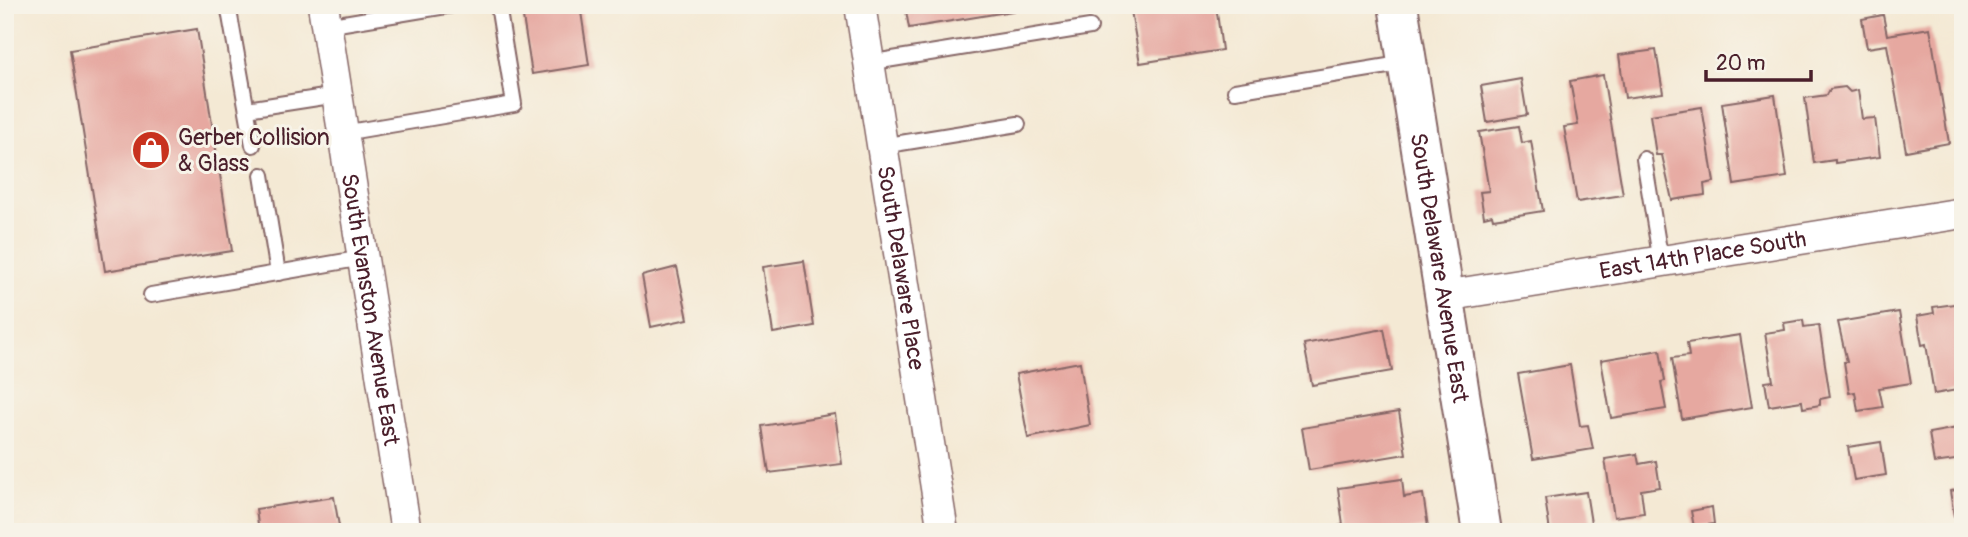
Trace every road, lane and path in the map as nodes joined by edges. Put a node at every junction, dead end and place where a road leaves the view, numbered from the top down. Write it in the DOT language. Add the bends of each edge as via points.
graph roads {
  1 [pos="228,5"];
  2 [pos="452,5"];
  3 [pos="498,5"];
  4 [pos="860,5"];
  5 [pos="1398,5"];
  6 [pos="324,15"];
  7 [pos="1090,27"];
  8 [pos="868,62"];
  9 [pos="1407,63"];
  10 [pos="1235,91"];
  11 [pos="337,95"];
  12 [pos="247,109"];
  13 [pos="1018,124"];
  14 [pos="343,133"];
  15 [pos="253,145"];
  16 [pos="881,146"];
  17 [pos="1644,159"];
  18 [pos="261,175"];
  19 [pos="1963,213"];
  20 [pos="363,258"];
  21 [pos="1661,262"];
  22 [pos="278,273"];
  23 [pos="151,295"];
  24 [pos="1444,296"];
  25 [pos="406,532"];
  26 [pos="943,532"];
  27 [pos="1482,532"];
  1 -- 12 [label="lane"];
  2 -- 6 [label="lane"];
  3 -- 14 [label="lane" via="514,104"];
  4 -- 8 [label="street, South Delaware Place"];
  5 -- 9 [label="main road, South Delaware Avenue East"];
  6 -- 11 [label="street, South Evanston Avenue East"];
  7 -- 8 [label="lane"];
  8 -- 16 [label="street, South Delaware Place"];
  9 -- 10 [label="lane"];
  9 -- 24 [label="main road, South Delaware Avenue East"];
  11 -- 12 [label="lane"];
  11 -- 14 [label="street, South Evanston Avenue East"];
  12 -- 15 [label="lane"];
  13 -- 16 [label="lane"];
  14 -- 20 [label="street, South Evanston Avenue East"];
  16 -- 26 [label="street, South Delaware Place"];
  17 -- 21 [label="lane"];
  18 -- 22 [label="lane"];
  19 -- 21 [label="street, East 14th Place South"];
  20 -- 22 [label="lane"];
  20 -- 25 [label="street, South Evanston Avenue East"];
  21 -- 24 [label="street, East 14th Place South"];
  22 -- 23 [label="lane"];
  24 -- 27 [label="main road, South Delaware Avenue East"];
}
